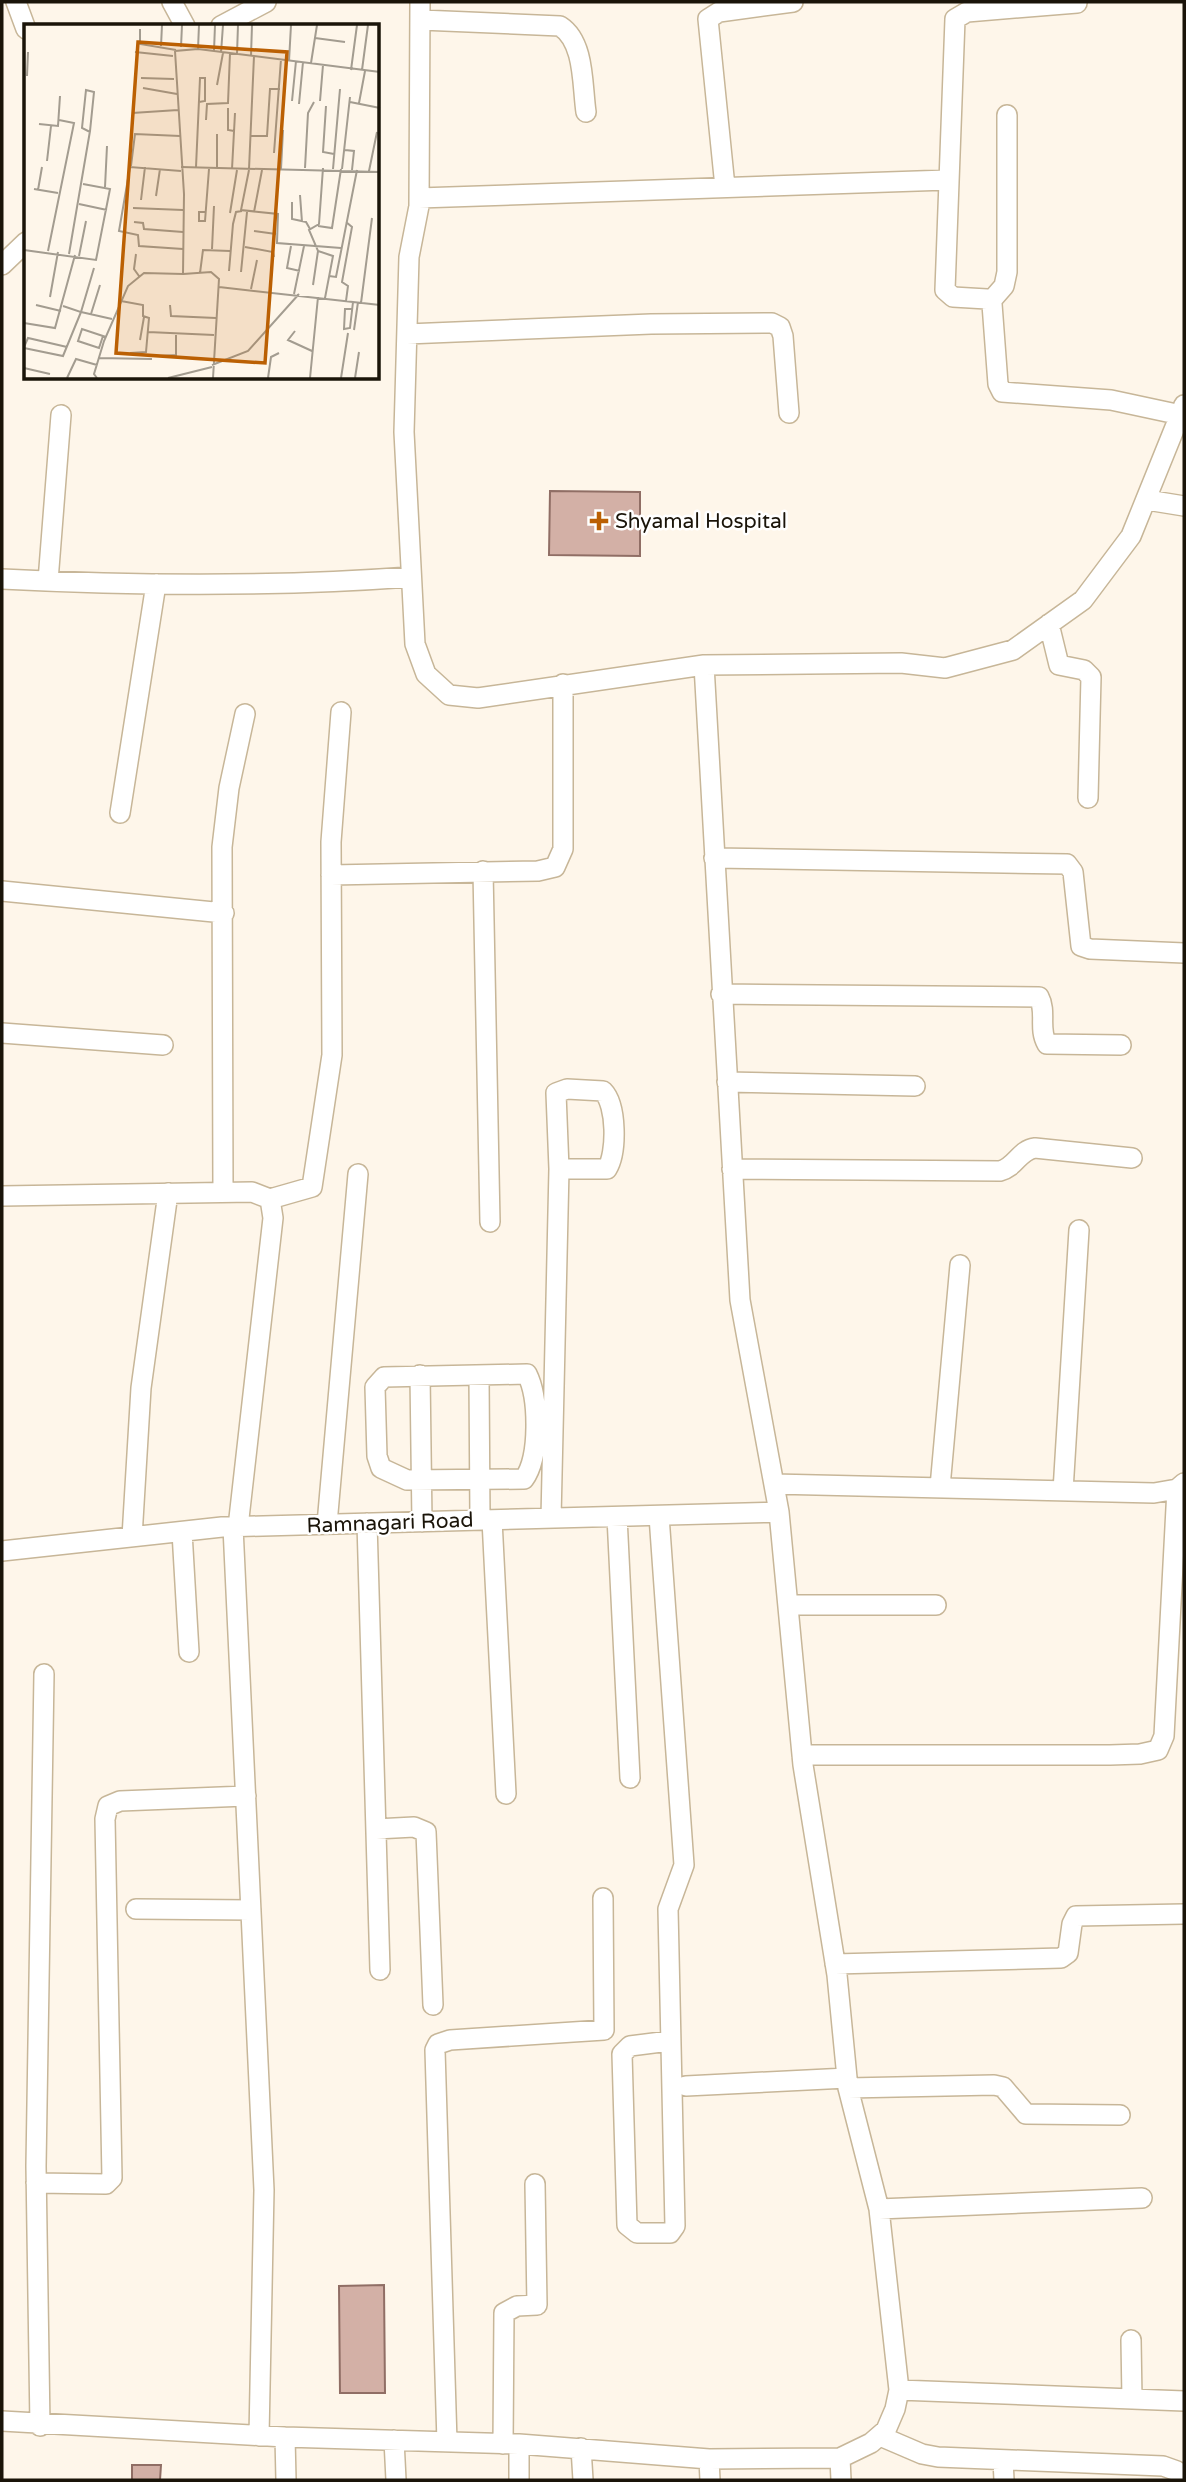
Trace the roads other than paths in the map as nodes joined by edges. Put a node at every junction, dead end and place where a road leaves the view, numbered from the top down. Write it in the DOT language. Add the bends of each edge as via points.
graph roads {
  1 [pos="16,2"];
  2 [pos="172,2"];
  3 [pos="266,2"];
  4 [pos="793,2"];
  5 [pos="1077,3"];
  6 [pos="421,11"];
  7 [pos="24,24"];
  8 [pos="184,24"];
  9 [pos="225,24"];
  10 [pos="586,112"];
  11 [pos="1007,114"];
  12 [pos="947,180"];
  13 [pos="725,187"];
  14 [pos="419,198"];
  15 [pos="24,244"];
  16 [pos="2,265"];
  17 [pos="990,302"];
  18 [pos="407,334"];
  19 [pos="1183,410"];
  20 [pos="789,413"];
  21 [pos="61,415"];
  22 [pos="1147,500"];
  23 [pos="1184,506"];
  24 [pos="410,577"];
  25 [pos="2,579"];
  26 [pos="48,581"];
  27 [pos="156,584"];
  28 [pos="1049,624"];
  29 [pos="704,665"];
  30 [pos="563,684"];
  31 [pos="341,712"];
  32 [pos="245,714"];
  33 [pos="1088,797"];
  34 [pos="120,813"];
  35 [pos="714,858"];
  36 [pos="483,871"];
  37 [pos="331,875"];
  38 [pos="2,891"];
  39 [pos="224,913"];
  40 [pos="1184,953"];
  41 [pos="722,994"];
  42 [pos="2,1033"];
  43 [pos="163,1045"];
  44 [pos="1121,1045"];
  45 [pos="727,1082"];
  46 [pos="915,1086"];
  47 [pos="1132,1158"];
  48 [pos="559,1169"];
  49 [pos="732,1169"];
  50 [pos="358,1174"];
  51 [pos="223,1191"];
  52 [pos="168,1193"];
  53 [pos="2,1196"];
  54 [pos="270,1199"];
  55 [pos="490,1222"];
  56 [pos="1079,1230"];
  57 [pos="960,1265"];
  58 [pos="420,1375"];
  59 [pos="480,1376"];
  60 [pos="422,1480"];
  61 [pos="478,1480"];
  62 [pos="774,1483"];
  63 [pos="1180,1486"];
  64 [pos="940,1487"];
  65 [pos="1063,1491"];
  66 [pos="779,1512"];
  67 [pos="659,1516"];
  68 [pos="617,1517"];
  69 [pos="551,1518"];
  70 [pos="486,1520"];
  71 [pos="422,1522"];
  72 [pos="367,1523"];
  73 [pos="327,1524"];
  74 [pos="235,1527"];
  75 [pos="182,1532"];
  76 [pos="132,1537"];
  77 [pos="2,1551"];
  78 [pos="788,1605"];
  79 [pos="936,1605"];
  80 [pos="189,1652"];
  81 [pos="44,1674"];
  82 [pos="802,1755"];
  83 [pos="630,1779"];
  84 [pos="506,1794"];
  85 [pos="246,1796"];
  86 [pos="376,1829"];
  87 [pos="603,1898"];
  88 [pos="136,1909"];
  89 [pos="251,1910"];
  90 [pos="1184,1914"];
  91 [pos="835,1964"];
  92 [pos="380,1970"];
  93 [pos="433,2005"];
  94 [pos="669,2041"];
  95 [pos="847,2083"];
  96 [pos="686,2086"];
  97 [pos="1121,2115"];
  98 [pos="36,2183"];
  99 [pos="535,2184"];
  100 [pos="1142,2198"];
  101 [pos="879,2209"];
  102 [pos="1131,2340"];
  103 [pos="899,2390"];
  104 [pos="1132,2399"];
  105 [pos="1184,2401"];
  106 [pos="2,2421"];
  107 [pos="40,2426"];
  108 [pos="259,2435"];
  109 [pos="880,2436"];
  110 [pos="285,2437"];
  111 [pos="394,2441"];
  112 [pos="447,2442"];
  113 [pos="511,2444"];
  114 [pos="581,2448"];
  115 [pos="840,2458"];
  116 [pos="709,2459"];
  117 [pos="1003,2459"];
  118 [pos="1121,2472"];
  119 [pos="286,2480"];
  120 [pos="396,2480"];
  121 [pos="519,2480"];
  122 [pos="583,2480"];
  123 [pos="710,2480"];
  124 [pos="841,2480"];
  125 [pos="1004,2480"];
  126 [pos="1181,2480"];
  1 -- 7 [label="street"];
  2 -- 8 [label="street"];
  3 -- 9 [label="street"];
  4 -- 13 [label="street" via="719,12 708,19"];
  5 -- 12 [label="street" via="967,12 957,17"];
  6 -- 10 [label="street" via="560,26 574,38"];
  6 -- 14 [label="street"];
  11 -- 17 [label="street" via="1007,272 1004,286"];
  12 -- 13 [label="street"];
  12 -- 17 [label="street" via="945,290 953,297"];
  13 -- 14 [label="street"];
  14 -- 18 [label="street" via="409,257"];
  15 -- 16 [label="street"];
  17 -- 19 [label="street" via="1002,392"];
  18 -- 20 [label="street" via="772,323 780,327 783,336"];
  18 -- 24 [label="street" via="404,432"];
  19 -- 22 [label="street"];
  21 -- 26 [label="street"];
  22 -- 23 [label="street"];
  22 -- 28 [label="street" via="1132,536 1083,600"];
  24 -- 27 [label="street" via="321,584"];
  24 -- 30 [label="street" via="415,644 426,674 449,695 478,698"];
  25 -- 26 [label="street"];
  26 -- 27 [label="street"];
  27 -- 34 [label="street"];
  28 -- 29 [label="street" via="1013,650 945,668 901,663"];
  28 -- 33 [label="street" via="1056,662 1088,672 1093,683"];
  29 -- 30 [label="street"];
  29 -- 35 [label="street"];
  30 -- 36 [label="street" via="563,849 559,863 549,870"];
  31 -- 37 [label="street"];
  32 -- 39 [label="street" via="224,822"];
  35 -- 40 [label="street" via="1067,864 1073,872 1081,946"];
  35 -- 41 [label="street"];
  36 -- 37 [label="street"];
  36 -- 55 [label="street"];
  37 -- 54 [label="street" via="332,1055 313,1183 309,1190"];
  38 -- 39 [label="street"];
  39 -- 51 [label="street"];
  41 -- 44 [label="street" via="1039,997 1047,1044"];
  41 -- 45 [label="street"];
  42 -- 43 [label="street"];
  45 -- 46 [label="street"];
  45 -- 49 [label="street"];
  47 -- 49 [label="street" via="1035,1149 1025,1150 1011,1167 1000,1171"];
  48 -- 48 [label="street" via="607,1169 612,1161 611,1106 603,1091 567,1088 556,1093"];
  48 -- 69 [label="street"];
  49 -- 62 [label="street" via="740,1300"];
  50 -- 73 [label="street"];
  51 -- 52 [label="street"];
  51 -- 54 [label="street" via="252,1192"];
  52 -- 53 [label="street"];
  52 -- 76 [label="street" via="141,1388"];
  54 -- 74 [label="street" via="273,1218"];
  56 -- 65 [label="street"];
  57 -- 64 [label="street"];
  58 -- 59 [label="street"];
  58 -- 60 [label="street"];
  58 -- 60 [label="street" via="384,1377 375,1387 381,1468 391,1475"];
  59 -- 61 [label="street"];
  59 -- 61 [label="street" via="527,1374 534,1389 534,1458 524,1479"];
  60 -- 61 [label="street"];
  60 -- 71 [label="street"];
  61 -- 70 [label="street"];
  62 -- 64 [label="street"];
  62 -- 66 [label="street"];
  63 -- 65 [label="street" via="1154,1493"];
  63 -- 82 [label="street" via="1164,1736 1158,1750 1110,1755"];
  64 -- 65 [label="street"];
  66 -- 67 [label="street, Ramnagari Road"];
  66 -- 78 [label="street"];
  67 -- 68 [label="street, Ramnagari Road"];
  67 -- 94 [label="street" via="684,1865 668,1909"];
  68 -- 69 [label="street, Ramnagari Road"];
  68 -- 83 [label="street"];
  69 -- 70 [label="street, Ramnagari Road"];
  70 -- 71 [label="street, Ramnagari Road"];
  70 -- 84 [label="street"];
  71 -- 72 [label="street, Ramnagari Road"];
  72 -- 73 [label="street, Ramnagari Road"];
  72 -- 86 [label="street"];
  73 -- 74 [label="street, Ramnagari Road"];
  74 -- 75 [label="street, Ramnagari Road"];
  74 -- 85 [label="street"];
  75 -- 76 [label="street, Ramnagari Road"];
  75 -- 80 [label="street"];
  76 -- 77 [label="street, Ramnagari Road"];
  78 -- 79 [label="street"];
  78 -- 82 [label="street"];
  81 -- 98 [label="street"];
  82 -- 91 [label="street"];
  85 -- 89 [label="street"];
  85 -- 98 [label="street" via="120,1801 108,1806 112,2178 106,2184"];
  86 -- 92 [label="street"];
  86 -- 93 [label="street" via="414,1826 426,1832"];
  87 -- 112 [label="street" via="604,2030 450,2040 435,2050"];
  88 -- 89 [label="street"];
  89 -- 108 [label="street" via="264,2200"];
  90 -- 91 [label="street" via="1076,1916 1068,1953 1061,1958"];
  91 -- 95 [label="street"];
  94 -- 94 [label="street" via="629,2046 622,2054 627,2225 637,2233 670,2233 675,2226"];
  95 -- 96 [label="street"];
  95 -- 97 [label="street" via="994,2085 1003,2087 1026,2114"];
  95 -- 101 [label="street"];
  98 -- 107 [label="street"];
  99 -- 113 [label="street" via="537,2305 517,2306 504,2313"];
  100 -- 101 [label="street"];
  101 -- 103 [label="street"];
  102 -- 104 [label="street"];
  103 -- 104 [label="street"];
  103 -- 109 [label="street" via="895,2409"];
  104 -- 105 [label="street"];
  106 -- 107 [label="street"];
  107 -- 108 [label="street"];
  108 -- 110 [label="street"];
  109 -- 115 [label="street"];
  109 -- 117 [label="street" via="922,2454"];
  110 -- 111 [label="street"];
  110 -- 119 [label="street"];
  111 -- 112 [label="street"];
  111 -- 120 [label="street"];
  112 -- 113 [label="street"];
  113 -- 114 [label="street"];
  113 -- 121 [label="street"];
  114 -- 116 [label="street"];
  114 -- 122 [label="street"];
  115 -- 116 [label="street"];
  115 -- 124 [label="street"];
  116 -- 123 [label="street"];
  117 -- 118 [label="street"];
  117 -- 125 [label="street"];
  118 -- 126 [label="street" via="1173,2468"];
}
